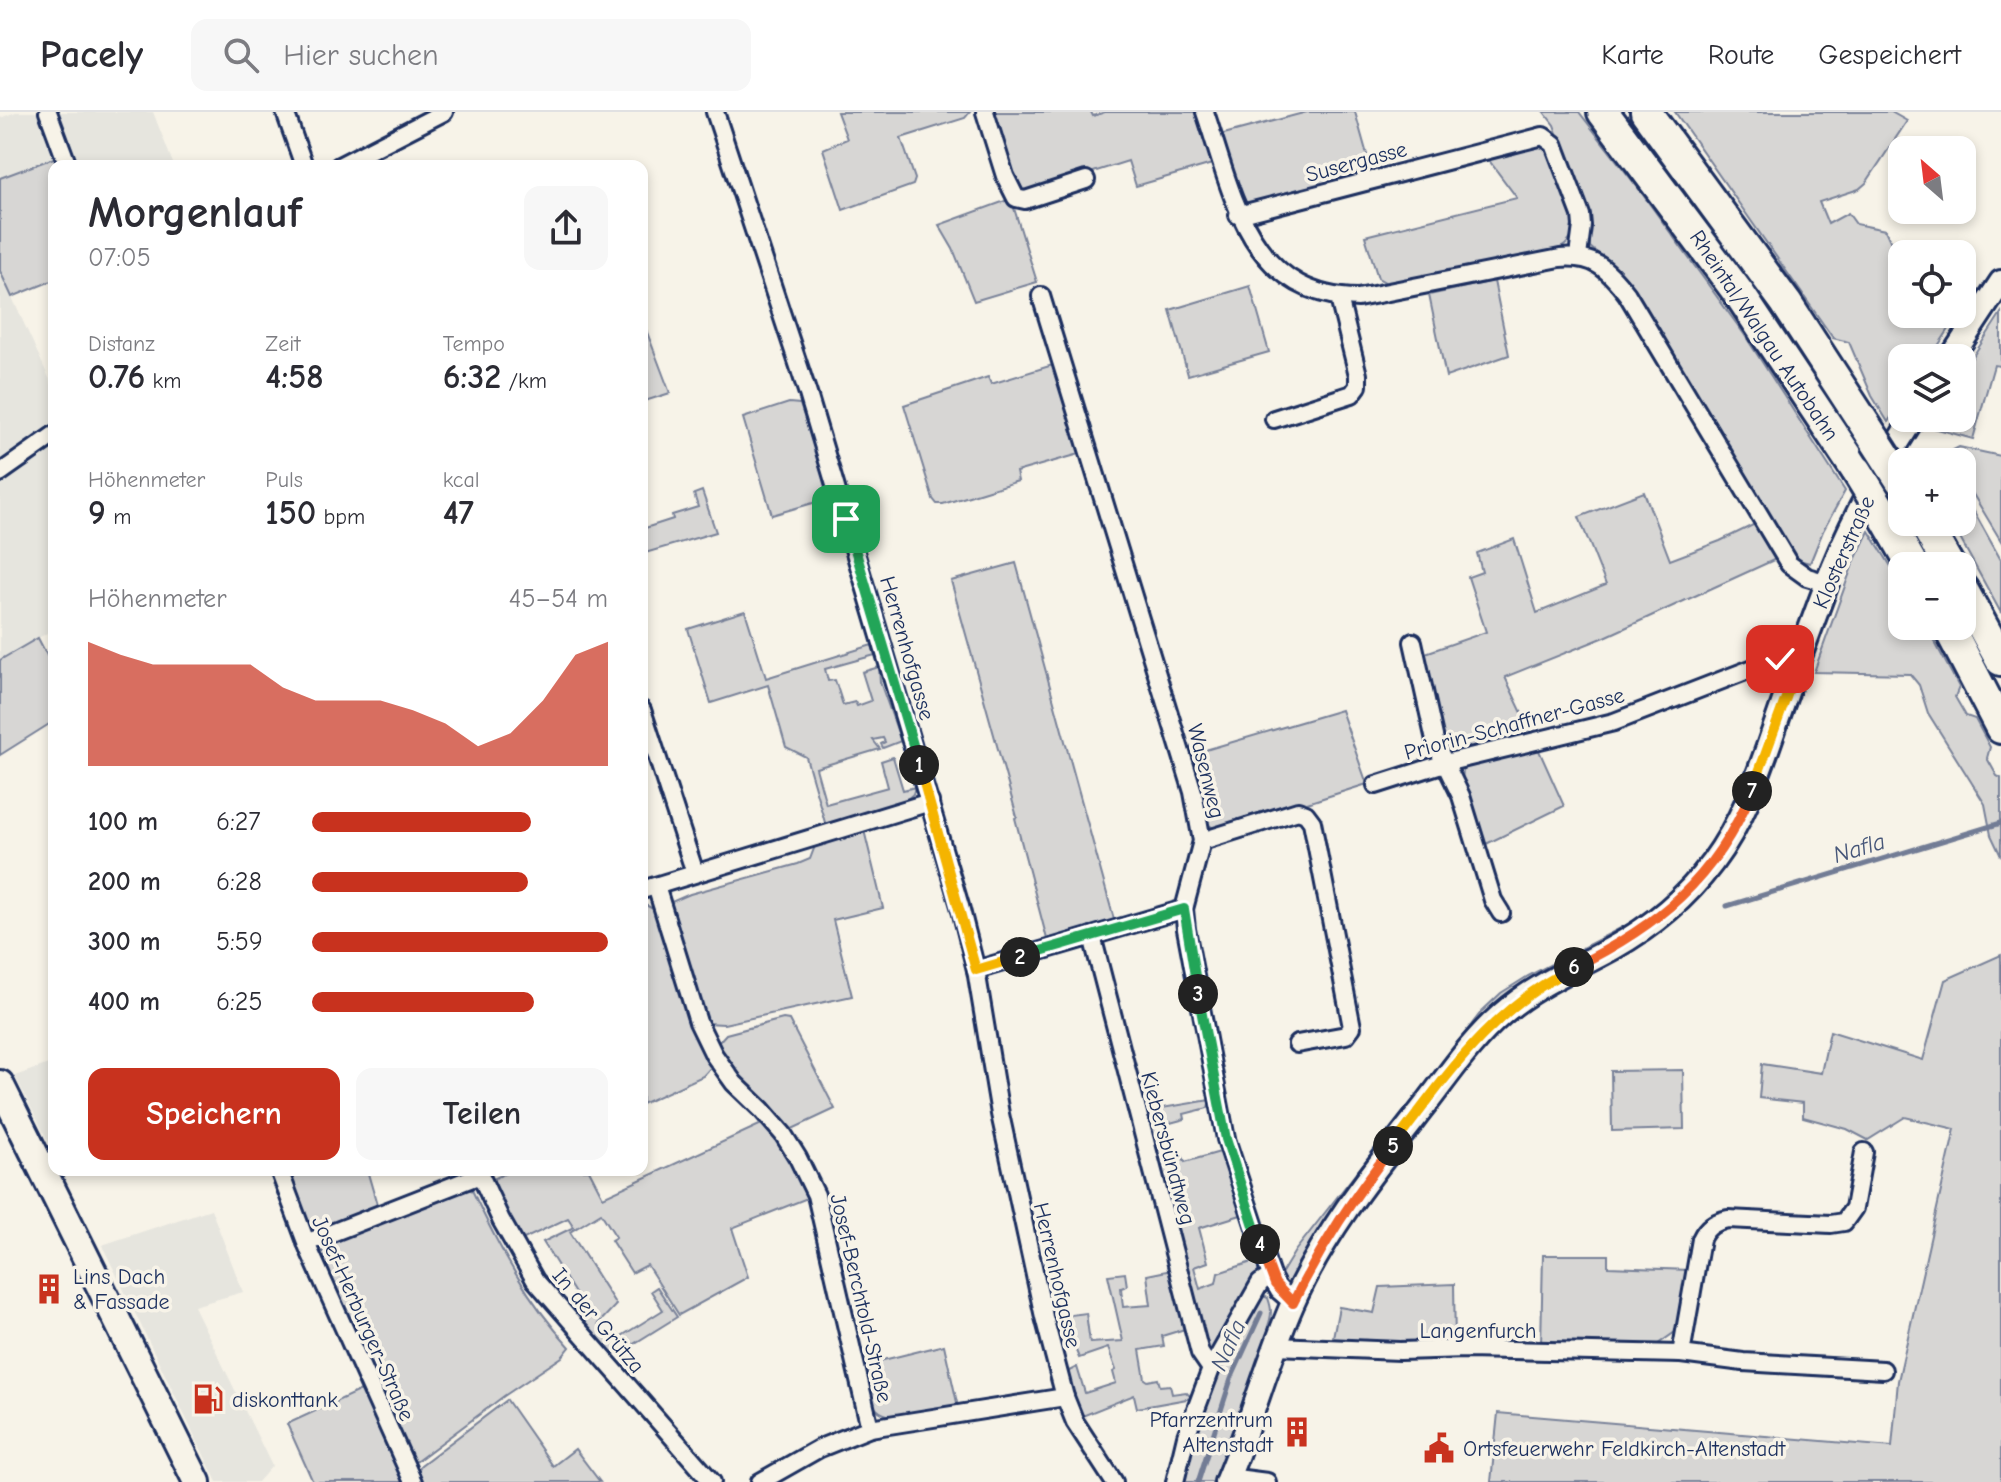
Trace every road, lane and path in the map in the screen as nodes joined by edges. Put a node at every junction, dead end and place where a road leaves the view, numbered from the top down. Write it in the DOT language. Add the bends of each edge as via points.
graph roads {
  1 [pos="48,112"];
  2 [pos="285,112"];
  3 [pos="444,112"];
  4 [pos="715,112"];
  5 [pos="985,112"];
  6 [pos="1205,112"];
  7 [pos="1603,112"];
  8 [pos="1646,112"];
  9 [pos="66,160"];
  10 [pos="302,160"];
  11 [pos="351,160"];
  12 [pos="1086,180"];
  13 [pos="1238,215"];
  14 [pos="1578,256"];
  15 [pos="2001,282"];
  16 [pos="1041,296"];
  17 [pos="1339,298"];
  18 [pos="1960,344"];
  19 [pos="1274,419"];
  20 [pos="1905,432"];
  21 [pos="48,439"];
  22 [pos="1883,468"];
  23 [pos="0,473"];
  24 [pos="1905,552"];
  25 [pos="1827,583"];
  26 [pos="1976,614"];
  27 [pos="1955,640"];
  28 [pos="1413,642"];
  29 [pos="2001,660"];
  30 [pos="1799,662"];
  31 [pos="648,728"];
  32 [pos="2001,728"];
  33 [pos="1445,763"];
  34 [pos="1376,785"];
  35 [pos="930,802"];
  36 [pos="1202,841"];
  37 [pos="695,873"];
  38 [pos="649,888"];
  39 [pos="1184,909"];
  40 [pos="1501,913"];
  41 [pos="1092,936"];
  42 [pos="976,970"];
  43 [pos="1297,1044"];
  44 [pos="0,1084"];
  45 [pos="1864,1152"];
  46 [pos="281,1176"];
  47 [pos="469,1176"];
  48 [pos="481,1176"];
  49 [pos="306,1243"];
  50 [pos="1271,1276"];
  51 [pos="1293,1303"];
  52 [pos="1276,1346"];
  53 [pos="1681,1354"];
  54 [pos="1211,1369"];
  55 [pos="1883,1370"];
  56 [pos="1065,1397"];
  57 [pos="870,1428"];
  58 [pos="1227,1480"];
  59 [pos="197,1482"];
  60 [pos="413,1482"];
  61 [pos="712,1482"];
  62 [pos="760,1482"];
  63 [pos="1114,1482"];
  64 [pos="1175,1482"];
  65 [pos="1267,1482"];
  1 -- 9 [label="street"];
  2 -- 10 [label="street"];
  3 -- 11 [label="street"];
  4 -- 35 [label="street, Herrenhofgasse" via="812,407"];
  5 -- 12 [label="street" via="1016,198 1025,200"];
  6 -- 13 [label="street"];
  7 -- 22 [label="highway, Rheintal/Walgau Autobahn"];
  8 -- 22 [label="highway, Rheintal/Walgau Autobahn" via="1786,303"];
  13 -- 14 [label="street, Susergasse" via="1546,136 1554,144 1581,215"];
  13 -- 17 [label="street" via="1268,260 1306,287"];
  14 -- 17 [label="street"];
  14 -- 25 [label="street" via="1603,266 1627,294 1789,564"];
  15 -- 18 [label="main road"];
  16 -- 36 [label="street, Wasenweg" via="1185,764"];
  17 -- 19 [label="street" via="1358,386 1352,394"];
  20 -- 22 [label="main road, Klosterstraße"];
  21 -- 23 [label="street"];
  22 -- 24 [label="highway, Rheintal/Walgau Autobahn, bridge" via="1882,512"];
  22 -- 25 [label="main road, Klosterstraße"];
  25 -- 30 [label="main road, Klosterstraße"];
  26 -- 29 [label="highway"];
  27 -- 32 [label="highway"];
  28 -- 33 [label="street" via="1436,745"];
  30 -- 33 [label="street, Priorin-Schaffner-Gasse" via="1774,660 1614,722"];
  30 -- 51 [label="main road, Klosterstraße" via="1746,805 1711,864 1651,923 1533,990 1488,1027 1347,1206"];
  31 -- 37 [label="street"];
  33 -- 34 [label="street, Priorin-Schaffner-Gasse"];
  33 -- 40 [label="street"];
  35 -- 37 [label="street"];
  35 -- 42 [label="street, Herrenhofgasse"];
  36 -- 39 [label="street, Wasenweg"];
  36 -- 43 [label="street" via="1298,811 1312,822 1352,1027 1346,1035"];
  37 -- 38 [label="street"];
  38 -- 57 [label="street, Josef-Berchtold-Straße" via="714,1055 783,1134 816,1195"];
  39 -- 41 [label="street"];
  39 -- 50 [label="street, Wasenweg" via="1226,1139"];
  41 -- 42 [label="street"];
  41 -- 54 [label="street, Kiebersbündtweg" via="1200,1353"];
  42 -- 56 [label="street, Herrenhofgasse" via="1002,1127"];
  44 -- 59 [label="main road"];
  45 -- 53 [label="street" via="1854,1208 1844,1222 1728,1219 1705,1231"];
  46 -- 49 [label="street, Josef-Herburger-Straße"];
  47 -- 49 [label="street"];
  48 -- 61 [label="street, In der Grütza" via="535,1280"];
  49 -- 60 [label="street, Josef-Herburger-Straße"];
  50 -- 51 [label="street, Wasenweg"];
  50 -- 54 [label="street" via="1260,1283"];
  51 -- 52 [label="main road, Klosterstraße"];
  52 -- 53 [label="street, Langenfurch"];
  52 -- 58 [label="main road, Klosterstraße"];
  53 -- 55 [label="street, Langenfurch"];
  54 -- 64 [label="street"];
  56 -- 57 [label="street"];
  56 -- 63 [label="street, Herrenhofgasse"];
  57 -- 62 [label="street" via="820,1448"];
  58 -- 65 [label="street"];
}
